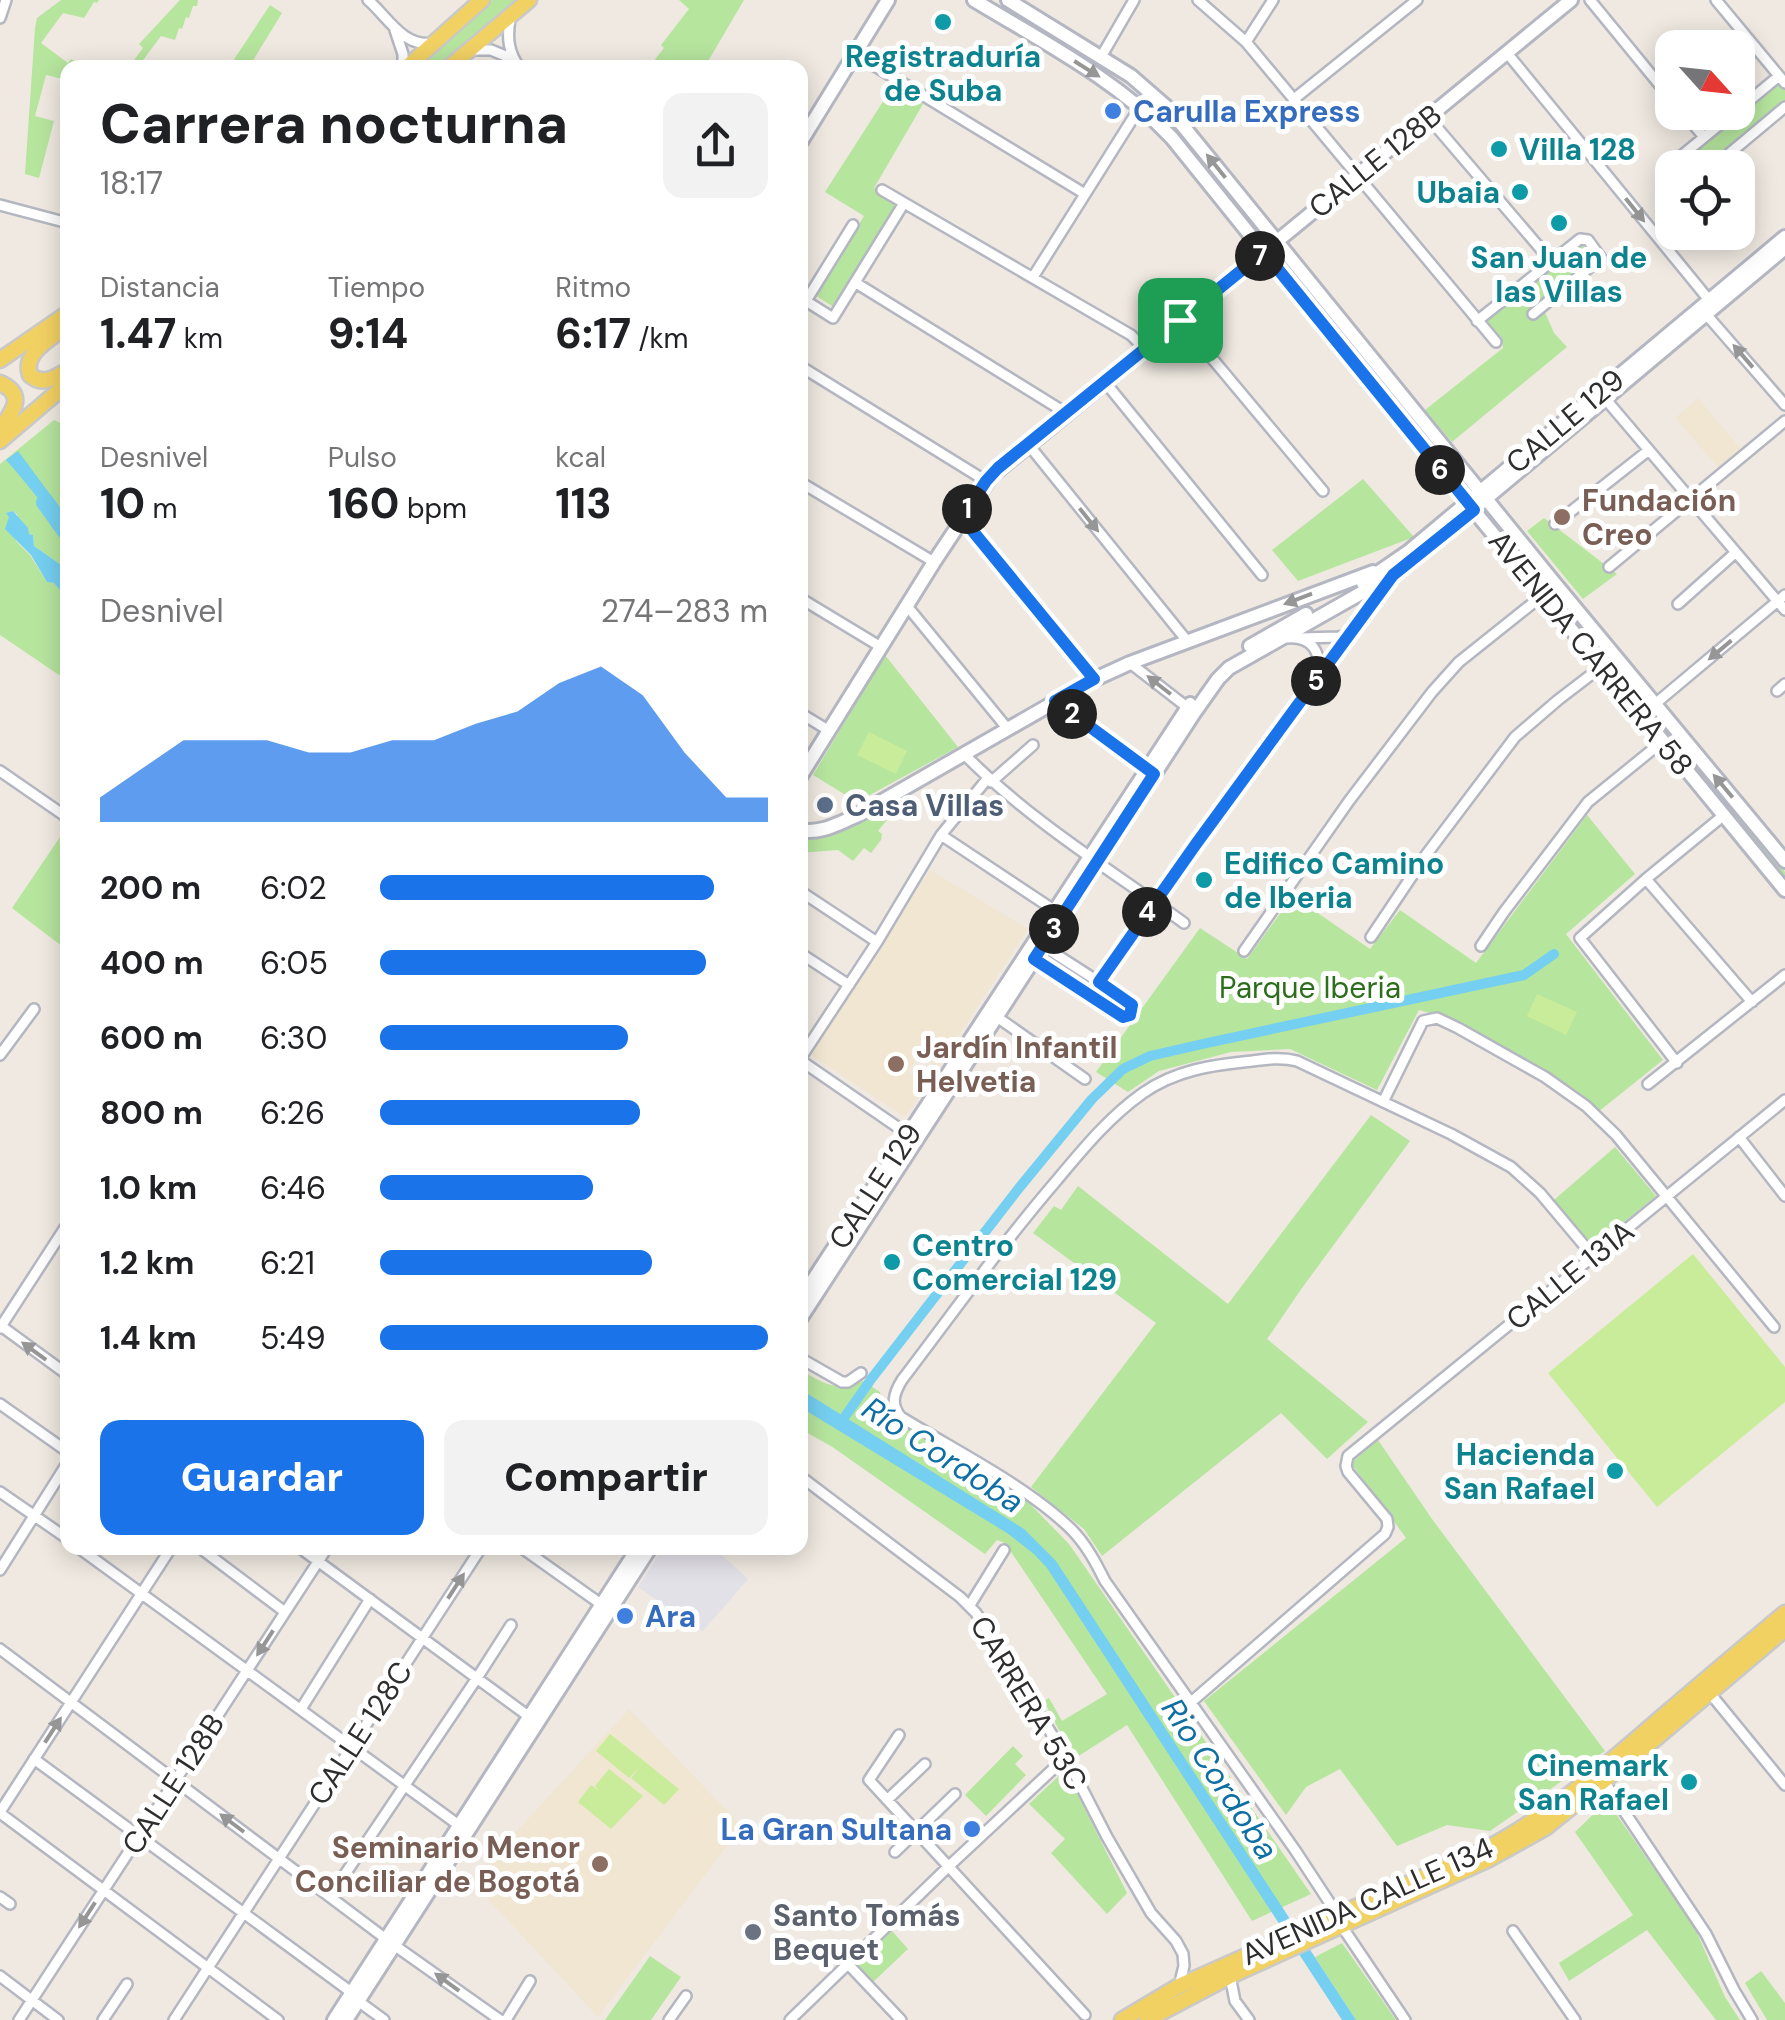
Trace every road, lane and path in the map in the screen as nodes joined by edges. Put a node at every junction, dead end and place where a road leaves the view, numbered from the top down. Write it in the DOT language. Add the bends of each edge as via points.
graph roads {
  1 [pos="6,0"];
  2 [pos="368,0"];
  3 [pos="482,0"];
  4 [pos="528,0"];
  5 [pos="888,0"];
  6 [pos="974,0"];
  7 [pos="1008,0"];
  8 [pos="1134,0"];
  9 [pos="1273,0"];
  10 [pos="1417,0"];
  11 [pos="1571,0"];
  12 [pos="1590,0"];
  13 [pos="1716,0"];
  14 [pos="1201,1"];
  15 [pos="1404,4"];
  16 [pos="511,16"];
  17 [pos="0,18"];
  18 [pos="394,28"];
  19 [pos="439,40"];
  20 [pos="1246,42"];
  21 [pos="470,50"];
  22 [pos="1507,52"];
  23 [pos="855,54"];
  24 [pos="1101,57"];
  25 [pos="404,60"];
  26 [pos="414,60"];
  27 [pos="458,60"];
  28 [pos="510,60"];
  29 [pos="515,60"];
  30 [pos="1655,79"];
  31 [pos="1782,80"];
  32 [pos="1150,91"];
  33 [pos="1294,98"];
  34 [pos="1755,98"];
  35 [pos="1140,106"];
  36 [pos="1785,107"];
  37 [pos="1428,118"];
  38 [pos="808,129"];
  39 [pos="1698,130"];
  40 [pos="1713,130"];
  41 [pos="1704,138"];
  42 [pos="1690,150"];
  43 [pos="1734,150"];
  44 [pos="1357,176"];
  45 [pos="882,190"];
  46 [pos="1085,194"];
  47 [pos="904,203"];
  48 [pos="0,205"];
  49 [pos="60,221"];
  50 [pos="853,225"];
  51 [pos="1785,237"];
  52 [pos="1277,242"];
  53 [pos="1785,248"];
  54 [pos="1264,252"];
  55 [pos="1551,261"];
  56 [pos="1033,277"];
  57 [pos="856,283"];
  58 [pos="808,298"];
  59 [pos="808,302"];
  60 [pos="1705,307"];
  61 [pos="1533,314"];
  62 [pos="60,319"];
  63 [pos="1180,320"];
  64 [pos="1477,321"];
  65 [pos="60,332"];
  66 [pos="1496,342"];
  67 [pos="1145,349"];
  68 [pos="0,360"];
  69 [pos="808,371"];
  70 [pos="60,374"];
  71 [pos="1105,382"];
  72 [pos="0,384"];
  73 [pos="60,390"];
  74 [pos="1602,395"];
  75 [pos="1785,405"];
  76 [pos="1066,413"];
  77 [pos="1785,421"];
  78 [pos="0,429"];
  79 [pos="0,441"];
  80 [pos="1028,444"];
  81 [pos="1649,450"];
  82 [pos="986,481"];
  83 [pos="808,487"];
  84 [pos="1322,491"];
  85 [pos="1483,496"];
  86 [pos="1691,500"];
  87 [pos="1470,507"];
  88 [pos="962,518"];
  89 [pos="1555,524"];
  90 [pos="1735,553"];
  91 [pos="934,562"];
  92 [pos="1610,567"];
  93 [pos="1392,570"];
  94 [pos="1262,575"];
  95 [pos="1543,594"];
  96 [pos="1782,602"];
  97 [pos="808,603"];
  98 [pos="1678,604"];
  99 [pos="907,606"];
  100 [pos="1351,632"];
  101 [pos="1297,638"];
  102 [pos="1188,642"];
  103 [pos="1274,642"];
  104 [pos="881,647"];
  105 [pos="1130,663"];
  106 [pos="1601,666"];
  107 [pos="1094,679"];
  108 [pos="1314,683"];
  109 [pos="1055,701"];
  110 [pos="1655,704"];
  111 [pos="1191,710"];
  112 [pos="808,718"];
  113 [pos="1007,728"];
  114 [pos="828,730"];
  115 [pos="1663,741"];
  116 [pos="1033,745"];
  117 [pos="964,754"];
  118 [pos="808,764"];
  119 [pos="0,771"];
  120 [pos="1150,772"];
  121 [pos="990,780"];
  122 [pos="60,812"];
  123 [pos="1724,814"];
  124 [pos="808,831"];
  125 [pos="941,836"];
  126 [pos="1093,859"];
  127 [pos="1785,860"];
  128 [pos="1646,879"];
  129 [pos="1785,890"];
  130 [pos="808,896"];
  131 [pos="1154,902"];
  132 [pos="1054,910"];
  133 [pos="1184,923"];
  134 [pos="1371,937"];
  135 [pos="877,942"];
  136 [pos="1042,946"];
  137 [pos="1481,946"];
  138 [pos="1244,951"];
  139 [pos="808,958"];
  140 [pos="1034,959"];
  141 [pos="1785,975"];
  142 [pos="1099,982"];
  143 [pos="849,985"];
  144 [pos="1752,1002"];
  145 [pos="34,1009"];
  146 [pos="996,1018"];
  147 [pos="808,1048"];
  148 [pos="0,1055"];
  149 [pos="1677,1063"];
  150 [pos="808,1065"];
  151 [pos="1085,1079"];
  152 [pos="1648,1084"];
  153 [pos="1785,1100"];
  154 [pos="1383,1102"];
  155 [pos="913,1137"];
  156 [pos="1739,1137"];
  157 [pos="1785,1196"];
  158 [pos="1666,1197"];
  159 [pos="60,1235"];
  160 [pos="1593,1256"];
  161 [pos="808,1288"];
  162 [pos="808,1306"];
  163 [pos="0,1327"];
  164 [pos="1774,1328"];
  165 [pos="808,1363"];
  166 [pos="60,1369"];
  167 [pos="861,1373"];
  168 [pos="0,1404"];
  169 [pos="60,1446"];
  170 [pos="60,1474"];
  171 [pos="808,1482"];
  172 [pos="0,1492"];
  173 [pos="34,1515"];
  174 [pos="60,1533"];
  175 [pos="1004,1550"];
  176 [pos="96,1555"];
  177 [pos="166,1555"];
  178 [pos="209,1555"];
  179 [pos="310,1555"];
  180 [pos="322,1555"];
  181 [pos="476,1555"];
  182 [pos="532,1555"];
  183 [pos="634,1555"];
  184 [pos="645,1555"];
  185 [pos="318,1561"];
  186 [pos="0,1570"];
  187 [pos="142,1593"];
  188 [pos="370,1599"];
  189 [pos="970,1604"];
  190 [pos="605,1607"];
  191 [pos="286,1612"];
  192 [pos="1785,1612"];
  193 [pos="511,1624"];
  194 [pos="1785,1629"];
  195 [pos="422,1638"];
  196 [pos="0,1649"];
  197 [pos="248,1670"];
  198 [pos="477,1678"];
  199 [pos="1709,1692"];
  200 [pos="71,1702"];
  201 [pos="1190,1702"];
  202 [pos="300,1709"];
  203 [pos="532,1719"];
  204 [pos="899,1734"];
  205 [pos="351,1747"];
  206 [pos="1066,1757"];
  207 [pos="34,1759"];
  208 [pos="925,1764"];
  209 [pos="176,1780"];
  210 [pos="1604,1781"];
  211 [pos="1785,1785"];
  212 [pos="404,1786"];
  213 [pos="955,1794"];
  214 [pos="887,1800"];
  215 [pos="0,1812"];
  216 [pos="463,1828"];
  217 [pos="916,1831"];
  218 [pos="139,1836"];
  219 [pos="894,1852"];
  220 [pos="279,1858"];
  221 [pos="948,1866"];
  222 [pos="104,1890"];
  223 [pos="330,1896"];
  224 [pos="0,1897"];
  225 [pos="10,1904"];
  226 [pos="243,1914"];
  227 [pos="1339,1920"];
  228 [pos="1513,1931"];
  229 [pos="390,1941"];
  230 [pos="1280,1946"];
  231 [pos="847,1964"];
  232 [pos="208,1968"];
  233 [pos="0,1976"];
  234 [pos="1230,1976"];
  235 [pos="530,1981"];
  236 [pos="127,1984"];
  237 [pos="1179,1986"];
  238 [pos="686,1996"];
  239 [pos="355,1997"];
  240 [pos="32,2000"];
  241 [pos="1085,2015"];
  242 [pos="19,2020"];
  243 [pos="58,2020"];
  244 [pos="103,2020"];
  245 [pos="175,2020"];
  246 [pos="278,2020"];
  247 [pos="334,2020"];
  248 [pos="346,2020"];
  249 [pos="384,2020"];
  250 [pos="503,2020"];
  251 [pos="669,2020"];
  252 [pos="790,2020"];
  253 [pos="901,2020"];
  254 [pos="1122,2020"];
  255 [pos="1147,2020"];
  256 [pos="1249,2020"];
  257 [pos="1405,2020"];
  258 [pos="1575,2020"];
  259 [pos="1752,2020"];
  1 -- 17 [label="street"];
  2 -- 18 [label="street"];
  3 -- 19 [label="main road"];
  4 -- 16 [label="main road"];
  5 -- 23 [label="main road"];
  6 -- 35 [label="main road, AVENIDA CARRERA 58, one-way"];
  7 -- 24 [label="main road, AVENIDA CARRERA 58"];
  8 -- 24 [label="street"];
  9 -- 20 [label="street"];
  10 -- 15 [label="street"];
  11 -- 22 [label="main road, CALLE 128B"];
  12 -- 30 [label="street"];
  13 -- 31 [label="street"];
  14 -- 20 [label="street"];
  15 -- 33 [label="street"];
  16 -- 21 [label="main road"];
  16 -- 29 [label="street"];
  18 -- 19 [label="street" via="417,43"];
  18 -- 25 [label="street"];
  19 -- 26 [label="main road"];
  20 -- 33 [label="street"];
  21 -- 27 [label="main road"];
  21 -- 28 [label="street" via="491,50"];
  22 -- 37 [label="main road, CALLE 128B"];
  22 -- 60 [label="street, one-way"];
  23 -- 38 [label="main road"];
  23 -- 46 [label="street"];
  24 -- 32 [label="main road, AVENIDA CARRERA 58"];
  31 -- 34 [label="street"];
  32 -- 35 [label="street"];
  52 -- 32 [label="main road, AVENIDA CARRERA 58, one-way"];
  33 -- 44 [label="street"];
  35 -- 46 [label="street"];
  35 -- 54 [label="main road, AVENIDA CARRERA 58"];
  36 -- 43 [label="street"];
  37 -- 44 [label="main road, CALLE 128B"];
  37 -- 55 [label="street"];
  39 -- 41 [label="street"];
  40 -- 41 [label="street"];
  41 -- 42 [label="street"];
  44 -- 52 [label="main road, CALLE 128B"];
  44 -- 64 [label="street"];
  45 -- 47 [label="street"];
  46 -- 56 [label="street"];
  47 -- 56 [label="street"];
  47 -- 57 [label="street"];
  48 -- 49 [label="street"];
  50 -- 58 [label="street"];
  51 -- 60 [label="main road, CALLE 129"];
  52 -- 54 [label="main road, CALLE 128B"];
  52 -- 85 [label="main road, AVENIDA CARRERA 58"];
  53 -- 60 [label="main road, CALLE 129"];
  54 -- 63 [label="main road, CALLE 128B"];
  54 -- 87 [label="main road, AVENIDA CARRERA 58"];
  55 -- 61 [label="street" via="1583,238 1601,258"];
  55 -- 64 [label="street"];
  56 -- 67 [label="street"];
  57 -- 59 [label="street" via="833,318"];
  57 -- 76 [label="street"];
  60 -- 74 [label="main road, CALLE 129"];
  75 -- 60 [label="street, one-way"];
  62 -- 68 [label="main road"];
  63 -- 67 [label="main road, CALLE 128B"];
  63 -- 84 [label="street"];
  64 -- 66 [label="street"];
  65 -- 70 [label="main road" via="27,364 40,381"];
  67 -- 71 [label="main road, CALLE 128B"];
  69 -- 82 [label="street"];
  71 -- 76 [label="main road, CALLE 128B"];
  71 -- 94 [label="street"];
  72 -- 78 [label="main road" via="15,400"];
  73 -- 79 [label="main road"];
  74 -- 81 [label="street"];
  74 -- 85 [label="main road, CALLE 129"];
  76 -- 80 [label="main road, CALLE 128B"];
  77 -- 86 [label="street"];
  80 -- 82 [label="main road, CALLE 128B"];
  80 -- 102 [label="street, one-way"];
  81 -- 86 [label="street"];
  81 -- 89 [label="street"];
  82 -- 88 [label="main road, CALLE 128B"];
  83 -- 91 [label="street"];
  85 -- 87 [label="main road, CALLE 129"];
  85 -- 110 [label="main road, AVENIDA CARRERA 58"];
  86 -- 90 [label="street"];
  86 -- 92 [label="street"];
  87 -- 93 [label="main road, CALLE 129"];
  87 -- 95 [label="main road, AVENIDA CARRERA 58"];
  88 -- 91 [label="main road, CALLE 128B"];
  88 -- 107 [label="street"];
  90 -- 96 [label="street"];
  90 -- 98 [label="street"];
  91 -- 99 [label="main road, CALLE 128B"];
  93 -- 100 [label="street"];
  93 -- 102 [label="main road, one-way"];
  93 -- 103 [label="main road, CALLE 129"];
  93 -- 111 [label="main road, CALLE 129" via="1220,665"];
  95 -- 106 [label="main road, AVENIDA CARRERA 58"];
  95 -- 138 [label="street" via="1432,692"];
  96 -- 110 [label="street, one-way"];
  97 -- 104 [label="street"];
  99 -- 104 [label="main road, CALLE 128B"];
  99 -- 113 [label="street"];
  100 -- 101 [label="street, CALLE 129"];
  100 -- 108 [label="street"];
  101 -- 103 [label="street, CALLE 129"];
  101 -- 108 [label="street" via="1319,656"];
  102 -- 105 [label="main road"];
  103 -- 111 [label="main road, CALLE 129" via="1222,673"];
  104 -- 114 [label="main road, CALLE 128B"];
  105 -- 107 [label="main road"];
  111 -- 105 [label="street, one-way"];
  106 -- 115 [label="main road, AVENIDA CARRERA 58"];
  106 -- 134 [label="street" via="1505,749"];
  107 -- 109 [label="main road"];
  108 -- 131 [label="street"];
  109 -- 113 [label="main road"];
  109 -- 120 [label="street"];
  127 -- 110 [label="main road, AVENIDA CARRERA 58, one-way"];
  111 -- 120 [label="main road, CALLE 129"];
  112 -- 114 [label="street"];
  113 -- 117 [label="main road"];
  114 -- 118 [label="main road, CALLE 128B"];
  115 -- 123 [label="main road, AVENIDA CARRERA 58"];
  115 -- 137 [label="street" via="1588,802"];
  116 -- 121 [label="street"];
  117 -- 121 [label="street"];
  117 -- 124 [label="main road" via="856,816"];
  119 -- 122 [label="street"];
  120 -- 126 [label="main road, CALLE 129"];
  121 -- 125 [label="street"];
  121 -- 126 [label="street"];
  123 -- 128 [label="street"];
  123 -- 129 [label="main road, AVENIDA CARRERA 58"];
  125 -- 132 [label="street"];
  125 -- 135 [label="street"];
  126 -- 131 [label="street"];
  126 -- 132 [label="main road, CALLE 129"];
  126 -- 136 [label="main road, CALLE 129"];
  128 -- 144 [label="street"];
  128 -- 149 [label="street" via="1580,938"];
  130 -- 135 [label="street"];
  131 -- 133 [label="street"];
  131 -- 142 [label="street"];
  132 -- 155 [label="main road, CALLE 129"];
  135 -- 143 [label="street"];
  136 -- 140 [label="main road, CALLE 129"];
  136 -- 142 [label="street"];
  139 -- 143 [label="street"];
  140 -- 142 [label="street" via="1123,1017 1130,1015 1130,1002"];
  140 -- 146 [label="main road, CALLE 129"];
  141 -- 144 [label="street"];
  143 -- 147 [label="street"];
  144 -- 149 [label="street"];
  145 -- 148 [label="street"];
  146 -- 151 [label="street"];
  146 -- 155 [label="main road, CALLE 129"];
  149 -- 152 [label="street"];
  150 -- 155 [label="street"];
  153 -- 156 [label="street, CALLE 131A"];
  154 -- 158 [label="street" via="1423,1021 1438,1018 1586,1106"];
  154 -- 160 [label="street" via="1510,1168 1540,1192"];
  154 -- 201 [label="street" via="1286,1058 1186,1071 1142,1094 1100,1130 1030,1212 894,1394 902,1417 1026,1493 1071,1529"];
  155 -- 161 [label="main road, CALLE 129"];
  155 -- 162 [label="main road, CALLE 129"];
  156 -- 157 [label="street"];
  156 -- 158 [label="street, CALLE 131A"];
  158 -- 160 [label="street, CALLE 131A"];
  158 -- 164 [label="street"];
  159 -- 163 [label="street"];
  160 -- 201 [label="street, CALLE 131A" via="1348,1456 1346,1466 1388,1527"];
  166 -- 163 [label="street, one-way"];
  165 -- 167 [label="street" via="842,1382"];
  168 -- 169 [label="street"];
  170 -- 173 [label="street"];
  171 -- 189 [label="street, CARRERA 53C"];
  172 -- 173 [label="street"];
  173 -- 174 [label="street"];
  173 -- 186 [label="street"];
  175 -- 189 [label="street"];
  176 -- 187 [label="street"];
  177 -- 187 [label="street"];
  178 -- 191 [label="street"];
  179 -- 185 [label="street"];
  180 -- 185 [label="street, CALLE 128B"];
  195 -- 181 [label="street, CALLE 128C, one-way"];
  182 -- 190 [label="street"];
  183 -- 190 [label="main road"];
  184 -- 190 [label="main road"];
  185 -- 188 [label="street"];
  185 -- 191 [label="street, CALLE 128B"];
  187 -- 197 [label="street"];
  187 -- 200 [label="street"];
  188 -- 195 [label="street"];
  188 -- 202 [label="street"];
  189 -- 206 [label="street, CARRERA 53C"];
  190 -- 203 [label="main road"];
  191 -- 197 [label="street, CALLE 128B, one-way"];
  192 -- 227 [label="main road, AVENIDA CALLE 134" via="1537,1820"];
  193 -- 198 [label="street"];
  194 -- 199 [label="main road, AVENIDA CALLE 134"];
  195 -- 198 [label="street"];
  195 -- 205 [label="street, CALLE 128C"];
  196 -- 200 [label="street"];
  197 -- 202 [label="street"];
  197 -- 209 [label="street, CALLE 128B"];
  198 -- 203 [label="street"];
  198 -- 212 [label="street"];
  199 -- 210 [label="main road, AVENIDA CALLE 134"];
  199 -- 211 [label="street"];
  207 -- 200 [label="street, one-way"];
  200 -- 209 [label="street"];
  201 -- 227 [label="street"];
  202 -- 205 [label="street"];
  203 -- 216 [label="main road"];
  204 -- 214 [label="street" via="868,1778"];
  205 -- 212 [label="street"];
  205 -- 220 [label="street, CALLE 128C"];
  206 -- 221 [label="street"];
  206 -- 237 [label="street, CARRERA 53C" via="1151,1913 1183,1954"];
  207 -- 215 [label="street"];
  207 -- 218 [label="street"];
  208 -- 214 [label="street"];
  209 -- 218 [label="street, CALLE 128B"];
  220 -- 209 [label="street, one-way"];
  210 -- 227 [label="main road, AVENIDA CALLE 134" via="1506,1851"];
  210 -- 259 [label="street" via="1706,1934"];
  212 -- 216 [label="street"];
  212 -- 223 [label="street"];
  213 -- 217 [label="street"];
  214 -- 217 [label="street"];
  215 -- 222 [label="street"];
  216 -- 229 [label="main road"];
  217 -- 219 [label="street"];
  217 -- 221 [label="street"];
  218 -- 222 [label="street, CALLE 128B"];
  218 -- 226 [label="street"];
  220 -- 223 [label="street"];
  220 -- 226 [label="street, CALLE 128C"];
  221 -- 231 [label="street"];
  221 -- 241 [label="street"];
  222 -- 232 [label="street"];
  222 -- 240 [label="street, CALLE 128B, one-way"];
  223 -- 229 [label="street"];
  224 -- 225 [label="street"];
  226 -- 232 [label="street, CALLE 128C"];
  226 -- 239 [label="street"];
  227 -- 230 [label="main road, AVENIDA CALLE 134"];
  227 -- 257 [label="street"];
  228 -- 258 [label="street"];
  229 -- 239 [label="main road"];
  250 -- 229 [label="street, one-way"];
  230 -- 234 [label="main road, AVENIDA CALLE 134"];
  230 -- 237 [label="main road, AVENIDA CALLE 134"];
  231 -- 252 [label="street"];
  231 -- 253 [label="street"];
  232 -- 245 [label="street, CALLE 128C"];
  232 -- 246 [label="street"];
  233 -- 240 [label="street"];
  234 -- 255 [label="main road, AVENIDA CALLE 134"];
  234 -- 256 [label="street" via="1234,2001"];
  235 -- 250 [label="street"];
  236 -- 244 [label="street"];
  237 -- 254 [label="main road, AVENIDA CALLE 134"];
  238 -- 251 [label="street"];
  239 -- 247 [label="main road"];
  239 -- 248 [label="main road"];
  239 -- 249 [label="street"];
  240 -- 242 [label="street, CALLE 128B"];
  240 -- 243 [label="street"];
}
